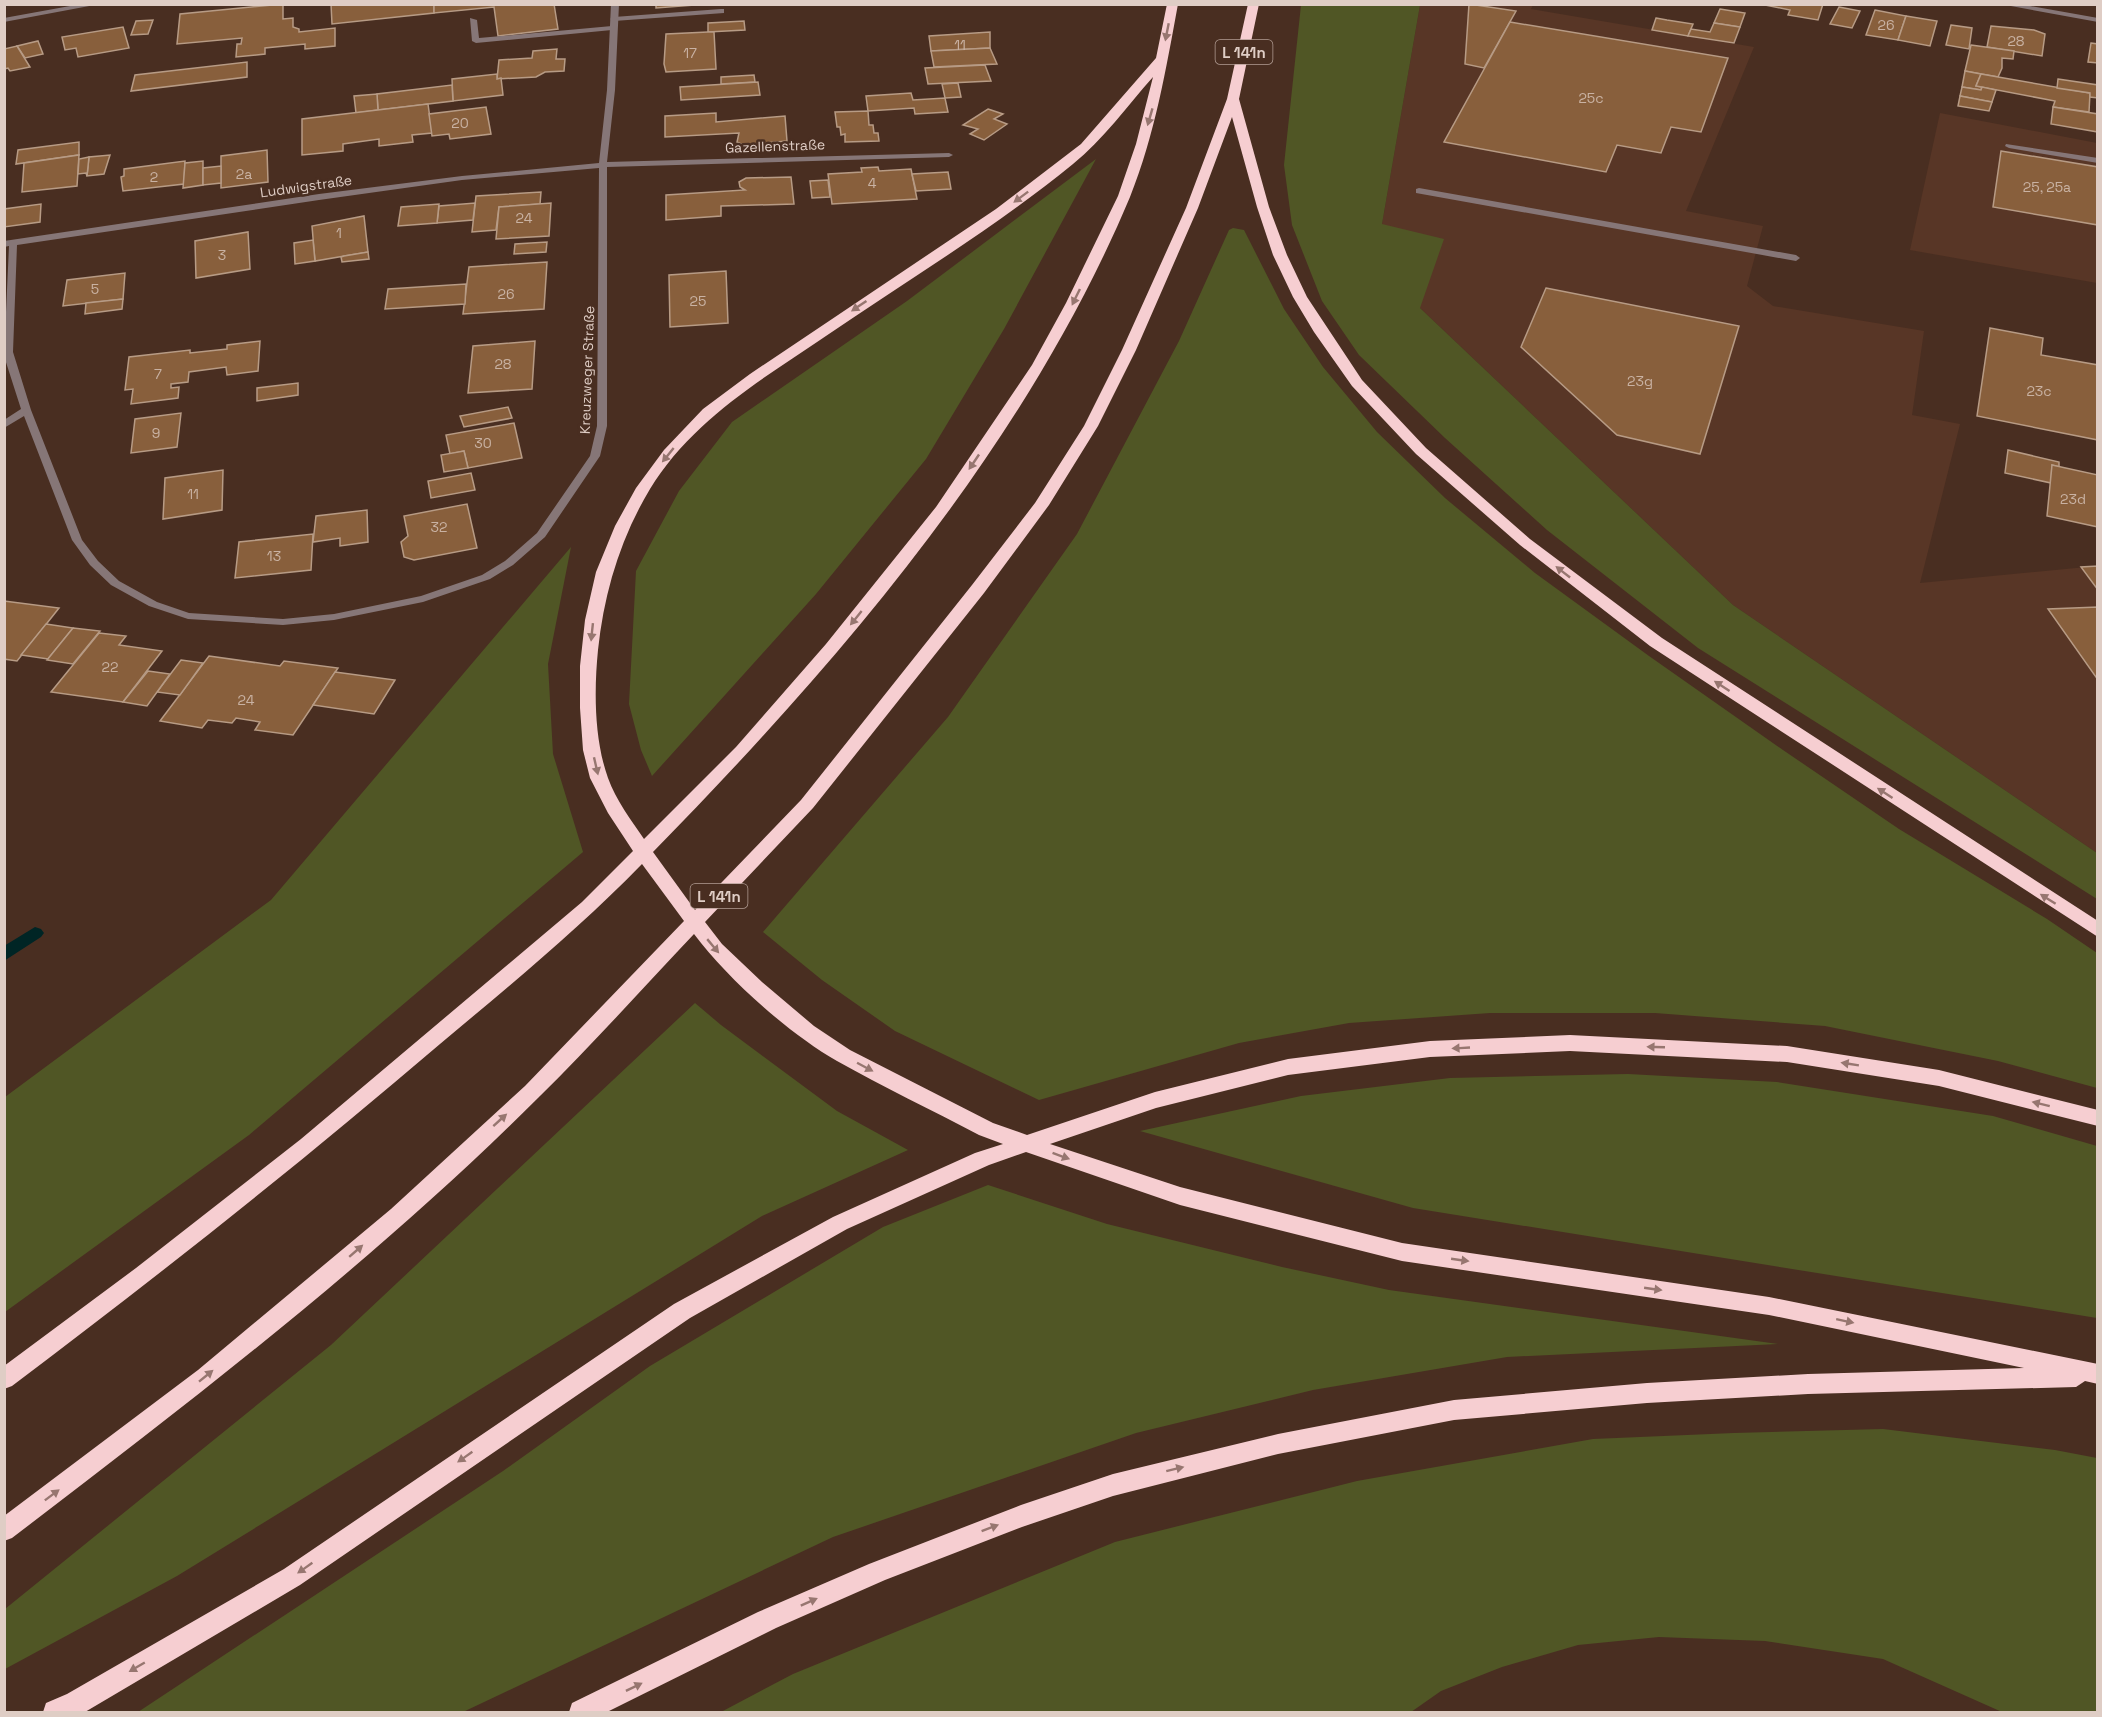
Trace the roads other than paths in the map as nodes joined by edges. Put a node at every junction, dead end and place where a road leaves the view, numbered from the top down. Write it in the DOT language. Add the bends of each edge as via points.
graph roads {
  1 [pos="97,4"];
  2 [pos="615,4"];
  3 [pos="1173,4"];
  4 [pos="1254,4"];
  5 [pos="2003,4"];
  6 [pos="721,11"];
  7 [pos="4,20"];
  8 [pos="473,20"];
  9 [pos="2097,20"];
  10 [pos="613,23"];
  11 [pos="1162,59"];
  12 [pos="1233,99"];
  13 [pos="2009,146"];
  14 [pos="949,155"];
  15 [pos="2097,161"];
  16 [pos="603,165"];
  17 [pos="1419,191"];
  18 [pos="9,243"];
  19 [pos="1796,258"];
  20 [pos="6,353"];
  21 [pos="26,410"];
  22 [pos="4,425"];
  23 [pos="375,610"];
  24 [pos="2097,930"];
  25 [pos="2097,1118"];
  26 [pos="2097,1375"];
  27 [pos="4,1379"];
  28 [pos="4,1530"];
  29 [pos="55,1713"];
  30 [pos="581,1713"];
  1 -- 7 [label="street"];
  2 -- 10 [label="street, Kreuzweger Straße"];
  3 -- 11 [label="highway, one-way"];
  4 -- 12 [label="highway, L 141n"];
  5 -- 9 [label="street"];
  6 -- 10 [label="street"];
  8 -- 10 [label="street" via="476,41"];
  10 -- 16 [label="street, Kreuzweger Straße"];
  11 -- 26 [label="highway, one-way" via="1068,162 708,412 643,488 604,572 593,620 588,708 599,778 614,809 670,890 716,949 754,987 834,1049 986,1129 1088,1166 1180,1196 1402,1252 1769,1306"];
  11 -- 27 [label="highway, one-way" via="1152,109 1124,196 1039,365 942,510 832,648 742,751 589,907 455,1022 308,1145"];
  24 -- 12 [label="highway, one-way" via="1656,642 1525,542 1420,451 1357,383 1300,297 1263,207"];
  28 -- 12 [label="highway, L 141n, one-way" via="206,1377 398,1215 532,1092 807,804 1041,505 1091,426 1192,208"];
  13 -- 15 [label="street"];
  14 -- 16 [label="street, Gazellenstraße"];
  16 -- 18 [label="street, Ludwigstraße" via="462,178"];
  16 -- 23 [label="street, Kreuzweger Straße" via="602,426 595,456 541,535 508,563 486,577 423,599"];
  17 -- 19 [label="street"];
  18 -- 20 [label="street, Ludwigstraße"];
  20 -- 21 [label="street, Ludwigstraße"];
  21 -- 22 [label="street"];
  21 -- 23 [label="street, Ludwigstraße" via="78,540 115,583 153,604 188,616 282,622"];
  25 -- 29 [label="highway, one-way" via="1939,1078 1787,1054 1570,1043 1430,1049 1288,1067 1155,1100 982,1159 840,1223 682,1311 292,1576"];
  30 -- 26 [label="highway, one-way" via="767,1620 1021,1516 1113,1485 1278,1444 1454,1410 1636,1394"];
}
